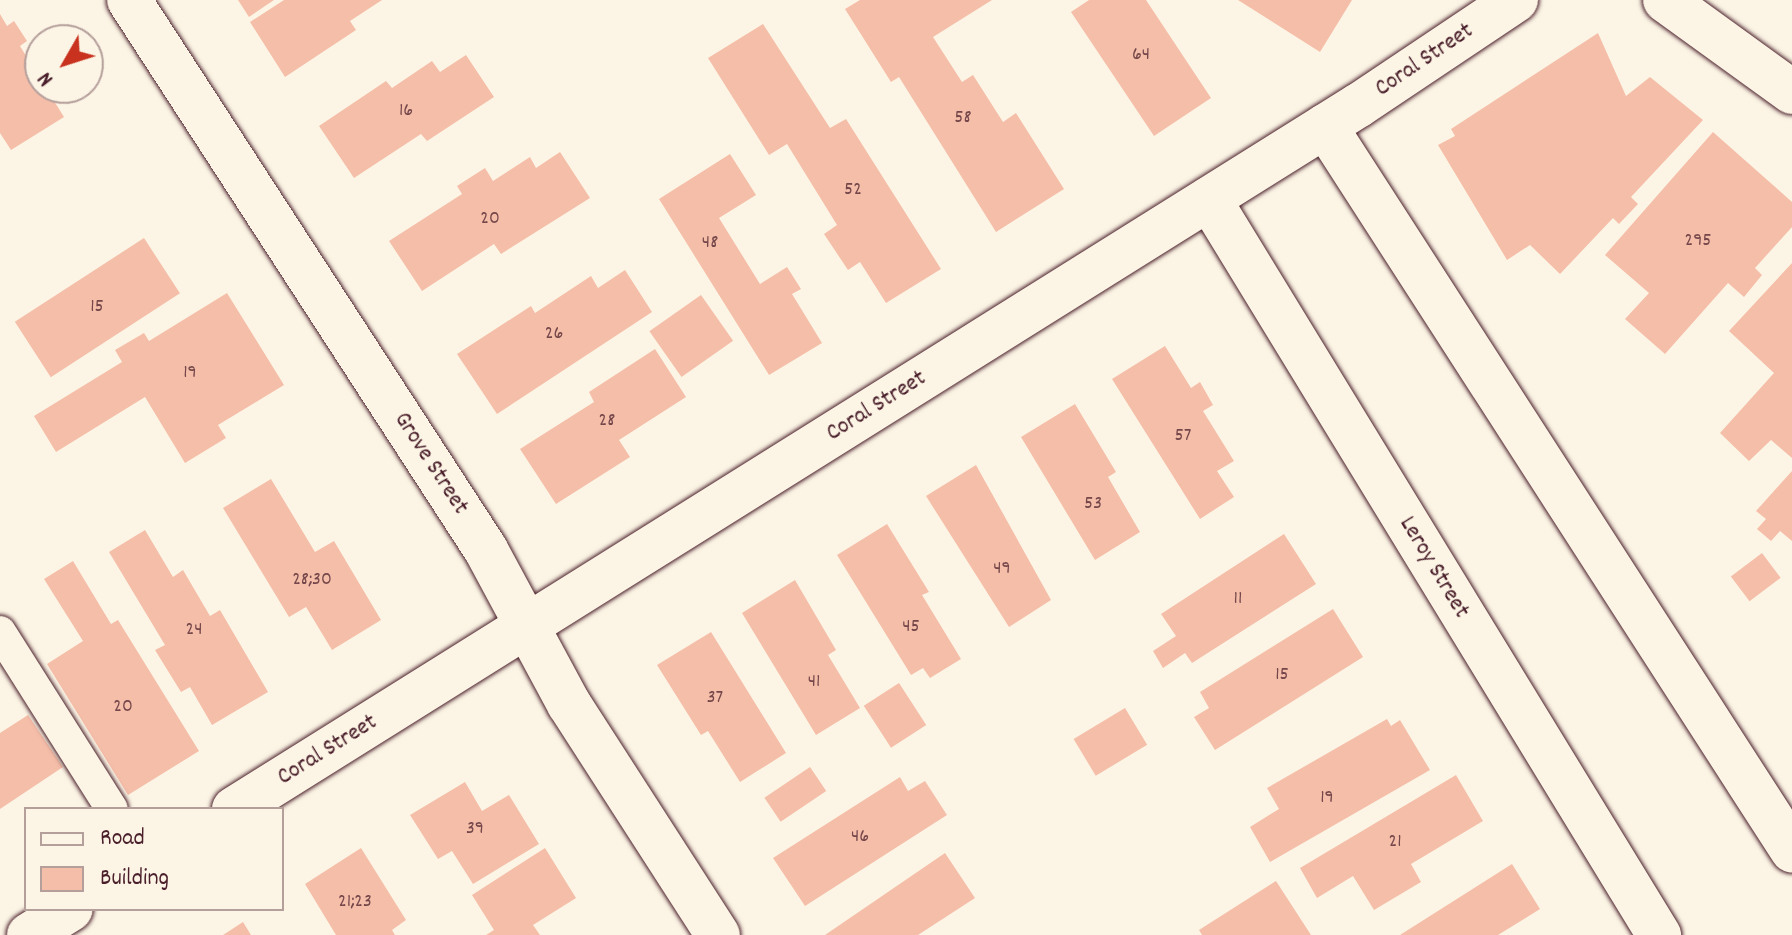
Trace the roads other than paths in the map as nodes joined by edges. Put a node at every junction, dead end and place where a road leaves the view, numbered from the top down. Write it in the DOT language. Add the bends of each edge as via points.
graph roads {
  1 [pos="129,0"];
  2 [pos="1516,0"];
  3 [pos="1665,0"];
  4 [pos="1792,92"];
  5 [pos="1325,126"];
  6 [pos="1209,199"];
  7 [pos="526,628"];
  8 [pos="0,632"];
  9 [pos="111,807"];
  10 [pos="237,807"];
  11 [pos="1792,850"];
  12 [pos="68,911"];
  13 [pos="29,935"];
  14 [pos="718,935"];
  15 [pos="1659,935"];
  1 -- 7 [label="street, Grove Street" via="486,550"];
  2 -- 5 [label="street, Coral Street"];
  3 -- 4 [label="street"];
  5 -- 6 [label="street, Coral Street"];
  5 -- 11 [label="street"];
  6 -- 7 [label="street, Coral Street"];
  6 -- 15 [label="street, Leroy Street"];
  7 -- 10 [label="street, Coral Street"];
  7 -- 14 [label="street, Grove Street"];
  8 -- 9 [label="lane"];
  12 -- 13 [label="street"];
}
